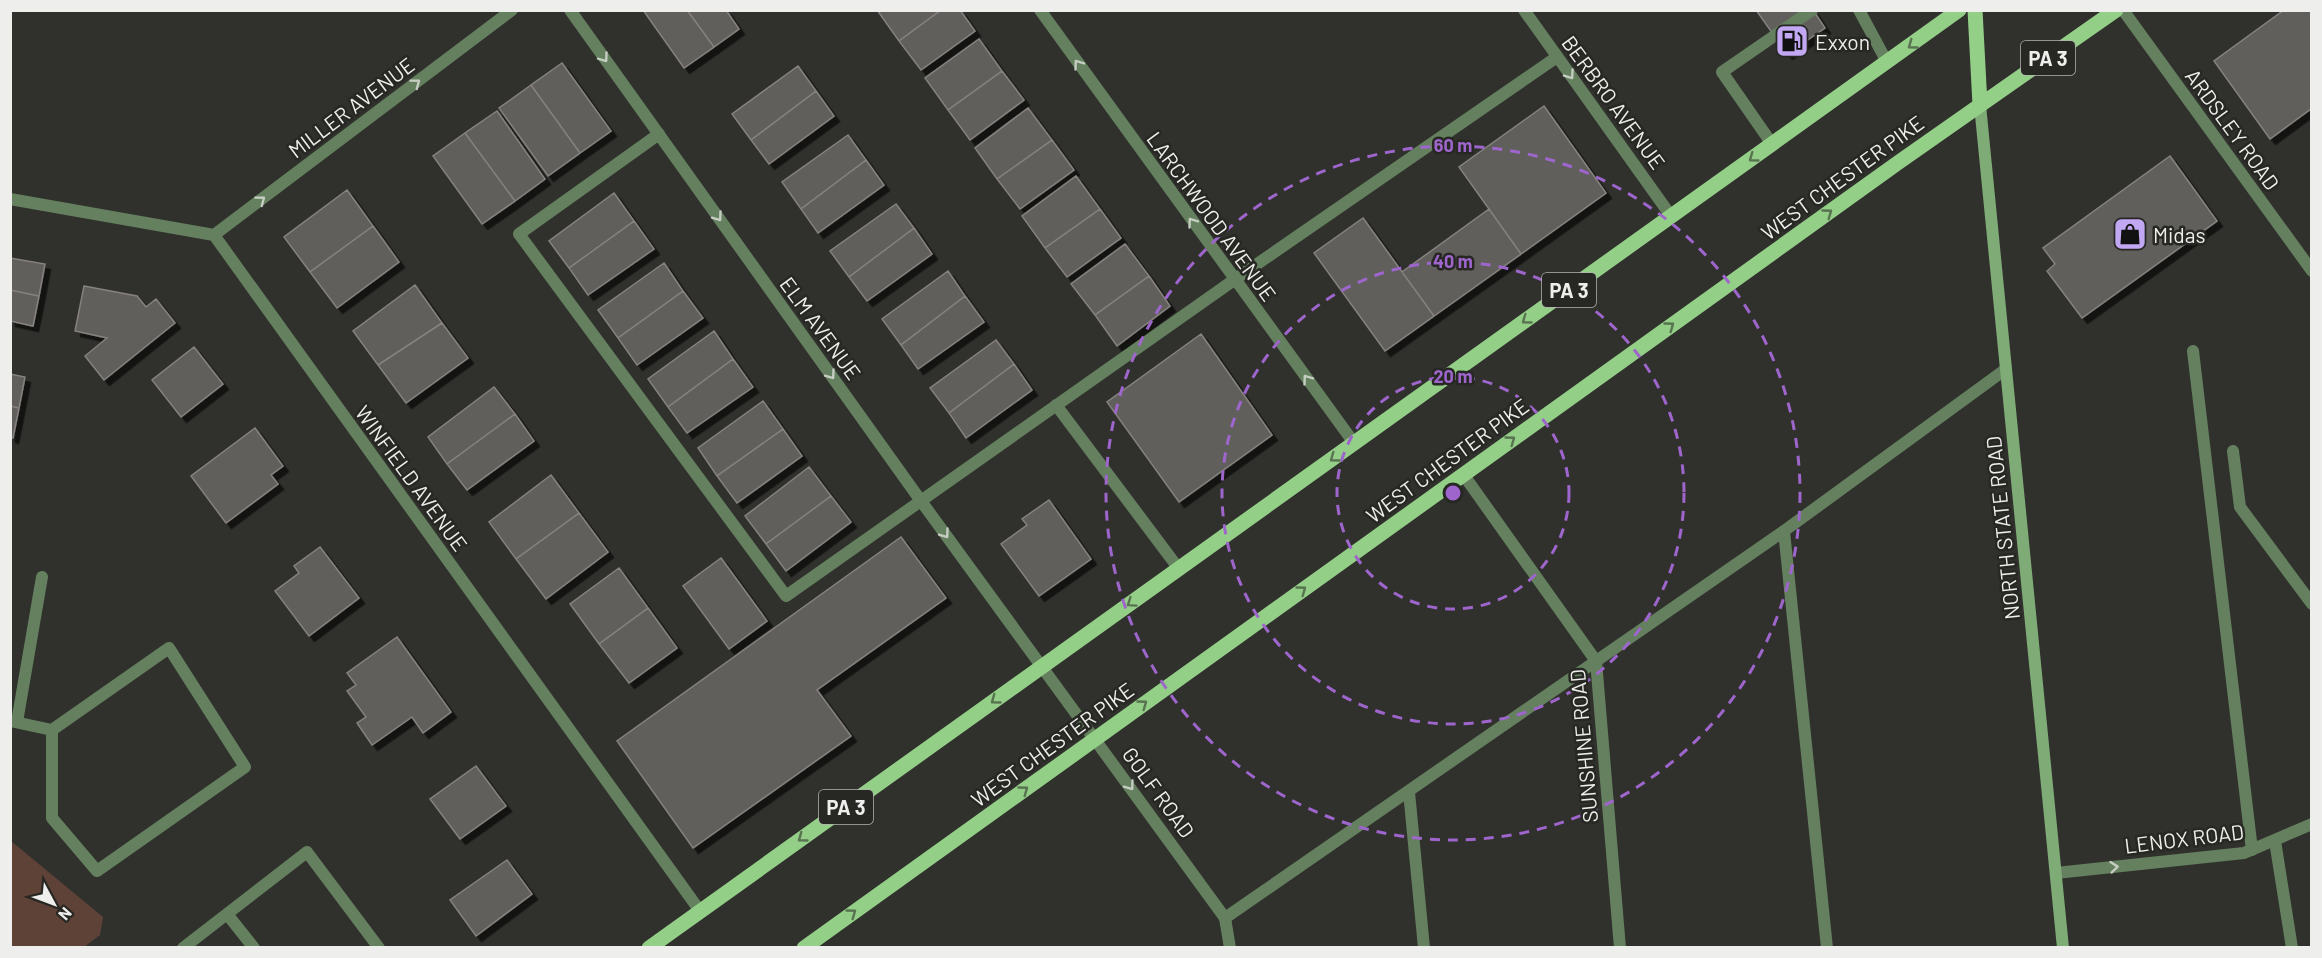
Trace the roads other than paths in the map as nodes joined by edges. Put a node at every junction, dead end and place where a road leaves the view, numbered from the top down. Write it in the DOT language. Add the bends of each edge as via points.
graph roads {
  1 [pos="512,10"];
  2 [pos="570,10"];
  3 [pos="1040,10"];
  4 [pos="1524,10"];
  5 [pos="1812,10"];
  6 [pos="1859,10"];
  7 [pos="1959,10"];
  8 [pos="1975,10"];
  9 [pos="2116,10"];
  10 [pos="2123,10"];
  11 [pos="1557,57"];
  12 [pos="1887,62"];
  13 [pos="1980,105"];
  14 [pos="659,134"];
  15 [pos="1772,144"];
  16 [pos="10,200"];
  17 [pos="1671,216"];
  18 [pos="214,235"];
  19 [pos="2312,271"];
  20 [pos="1234,280"];
  21 [pos="2193,351"];
  22 [pos="2006,369"];
  23 [pos="1056,405"];
  24 [pos="1354,443"];
  25 [pos="2233,451"];
  26 [pos="1464,474"];
  27 [pos="921,501"];
  28 [pos="1784,531"];
  29 [pos="1179,569"];
  30 [pos="42,578"];
  31 [pos="2312,604"];
  32 [pos="1596,661"];
  33 [pos="1042,666"];
  34 [pos="14,722"];
  35 [pos="52,730"];
  36 [pos="1096,738"];
  37 [pos="1409,792"];
  38 [pos="2312,824"];
  39 [pos="2275,841"];
  40 [pos="2252,850"];
  41 [pos="2056,873"];
  42 [pos="700,911"];
  43 [pos="227,914"];
  44 [pos="1225,918"];
  45 [pos="183,948"];
  46 [pos="254,948"];
  47 [pos="379,948"];
  48 [pos="649,948"];
  49 [pos="804,948"];
  50 [pos="1230,948"];
  51 [pos="1424,948"];
  52 [pos="1620,948"];
  53 [pos="1827,948"];
  54 [pos="2063,948"];
  55 [pos="2292,948"];
  18 -- 1 [label="street, MILLER AVENUE, one-way"];
  2 -- 14 [label="street, ELM AVENUE, one-way"];
  20 -- 3 [label="street, LARCHWOOD AVENUE, one-way"];
  4 -- 11 [label="street, BERBRO AVENUE"];
  5 -- 15 [label="street" via="1722,72"];
  6 -- 12 [label="street"];
  7 -- 12 [label="main road, PA 3, one-way"];
  8 -- 13 [label="main road"];
  9 -- 13 [label="main road, WEST CHESTER PIKE / PA 3"];
  10 -- 19 [label="street, ARDSLEY ROAD"];
  11 -- 17 [label="street, BERBRO AVENUE, one-way"];
  11 -- 20 [label="street"];
  12 -- 15 [label="main road, PA 3"];
  13 -- 22 [label="main road, NORTH STATE ROAD"];
  26 -- 13 [label="main road, WEST CHESTER PIKE / PA 3, one-way"];
  14 -- 27 [label="street, ELM AVENUE, one-way"];
  14 -- 27 [label="street" via="519,234 786,596"];
  15 -- 17 [label="main road, PA 3, one-way"];
  16 -- 18 [label="street"];
  17 -- 24 [label="main road, PA 3, one-way"];
  18 -- 42 [label="street, WINFIELD AVENUE"];
  20 -- 23 [label="street"];
  24 -- 20 [label="street, LARCHWOOD AVENUE, one-way"];
  21 -- 40 [label="street"];
  22 -- 28 [label="street"];
  22 -- 41 [label="main road, NORTH STATE ROAD"];
  23 -- 27 [label="street"];
  23 -- 29 [label="street"];
  24 -- 29 [label="main road, PA 3, one-way"];
  25 -- 31 [label="street" via="2240,507"];
  26 -- 32 [label="street, SUNSHINE ROAD"];
  36 -- 26 [label="main road, WEST CHESTER PIKE / PA 3, one-way"];
  27 -- 33 [label="street, ELM AVENUE, one-way"];
  28 -- 32 [label="street"];
  28 -- 53 [label="street"];
  29 -- 33 [label="main road, PA 3, one-way"];
  30 -- 34 [label="street"];
  32 -- 37 [label="street"];
  32 -- 52 [label="street, SUNSHINE ROAD"];
  33 -- 36 [label="street, GOLF ROAD"];
  33 -- 42 [label="main road, PA 3, one-way"];
  34 -- 35 [label="street"];
  35 -- 35 [label="street" via="52,818 97,871 245,767 168,648"];
  36 -- 44 [label="street, GOLF ROAD, one-way"];
  49 -- 36 [label="main road, WEST CHESTER PIKE / PA 3, one-way"];
  37 -- 44 [label="street"];
  37 -- 51 [label="street"];
  38 -- 39 [label="street, LENOX ROAD"];
  39 -- 40 [label="street, LENOX ROAD"];
  39 -- 55 [label="street"];
  41 -- 40 [label="street, LENOX ROAD, one-way"];
  41 -- 54 [label="main road, NORTH STATE ROAD"];
  42 -- 48 [label="main road, PA 3"];
  43 -- 45 [label="street"];
  43 -- 46 [label="street"];
  43 -- 47 [label="street" via="307,852"];
  44 -- 50 [label="street, GOLF ROAD"];
}
